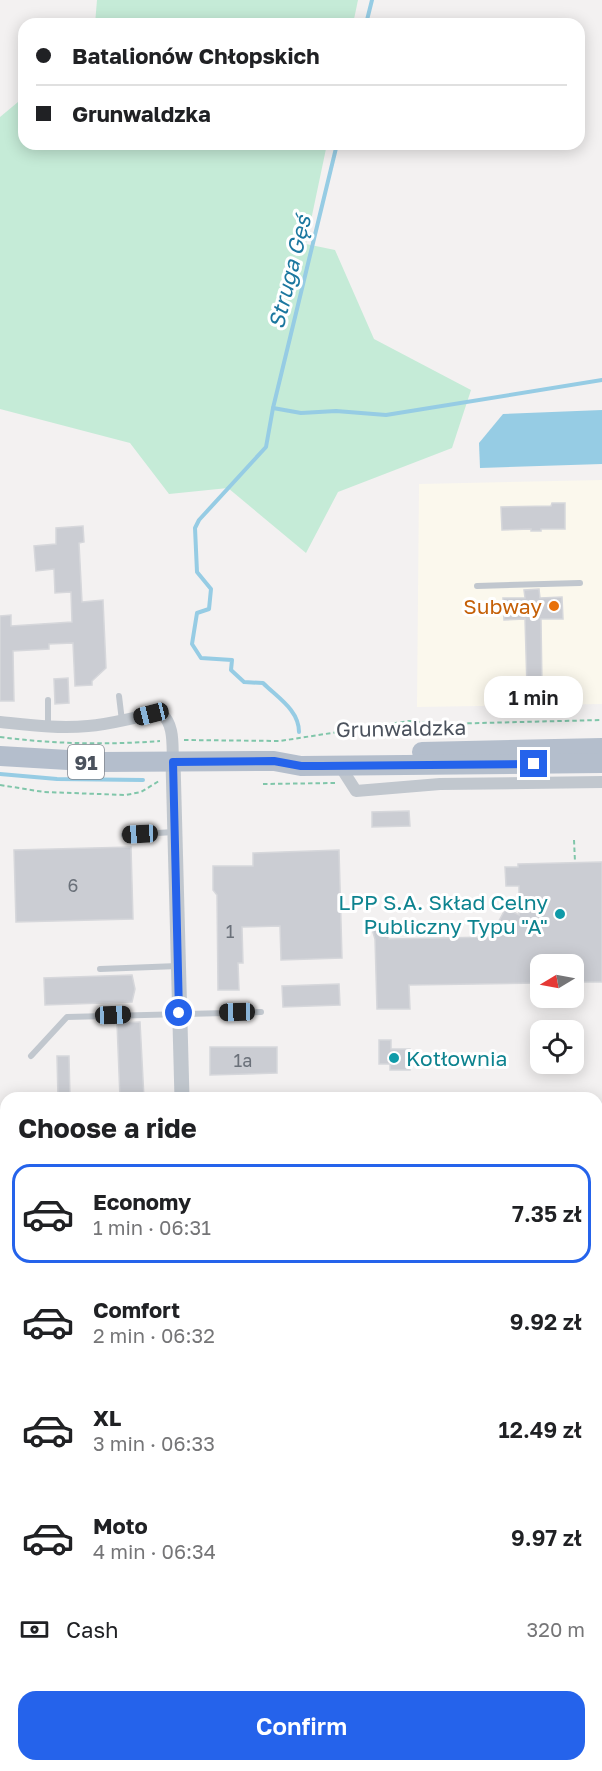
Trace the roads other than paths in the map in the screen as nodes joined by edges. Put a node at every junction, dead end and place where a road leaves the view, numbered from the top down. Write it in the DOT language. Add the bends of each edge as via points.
graph roads {
  1 [pos="579,583"];
  2 [pos="477,586"];
  3 [pos="119,696"];
  4 [pos="48,700"];
  5 [pos="0,722"];
  6 [pos="122,722"];
  7 [pos="48,727"];
  8 [pos="602,748"];
  9 [pos="0,756"];
  10 [pos="274,761"];
  11 [pos="173,762"];
  12 [pos="602,763"];
  13 [pos="340,766"];
  14 [pos="602,782"];
  15 [pos="174,831"];
  16 [pos="124,835"];
  17 [pos="178,966"];
  18 [pos="100,969"];
  19 [pos="261,1012"];
  20 [pos="179,1013"];
  21 [pos="31,1056"];
  22 [pos="182,1092"];
  1 -- 2 [label="lane"];
  3 -- 6 [label="lane"];
  4 -- 7 [label="lane"];
  5 -- 7 [label="street"];
  6 -- 7 [label="street"];
  6 -- 11 [label="street" via="161,713 171,726"];
  8 -- 10 [label="main road, Grunwaldzka / 91" via="301,754"];
  9 -- 11 [label="main road, Grunwaldzka / 91"];
  10 -- 11 [label="main road, Grunwaldzka / 91"];
  10 -- 13 [label="main road, Grunwaldzka / 91"];
  11 -- 15 [label="street"];
  12 -- 13 [label="main road, Grunwaldzka / 91"];
  13 -- 14 [label="street" via="353,787"];
  15 -- 16 [label="lane"];
  15 -- 17 [label="street"];
  17 -- 18 [label="lane"];
  17 -- 20 [label="street"];
  19 -- 20 [label="lane"];
  20 -- 21 [label="lane" via="67,1017"];
  20 -- 22 [label="street"];
}
